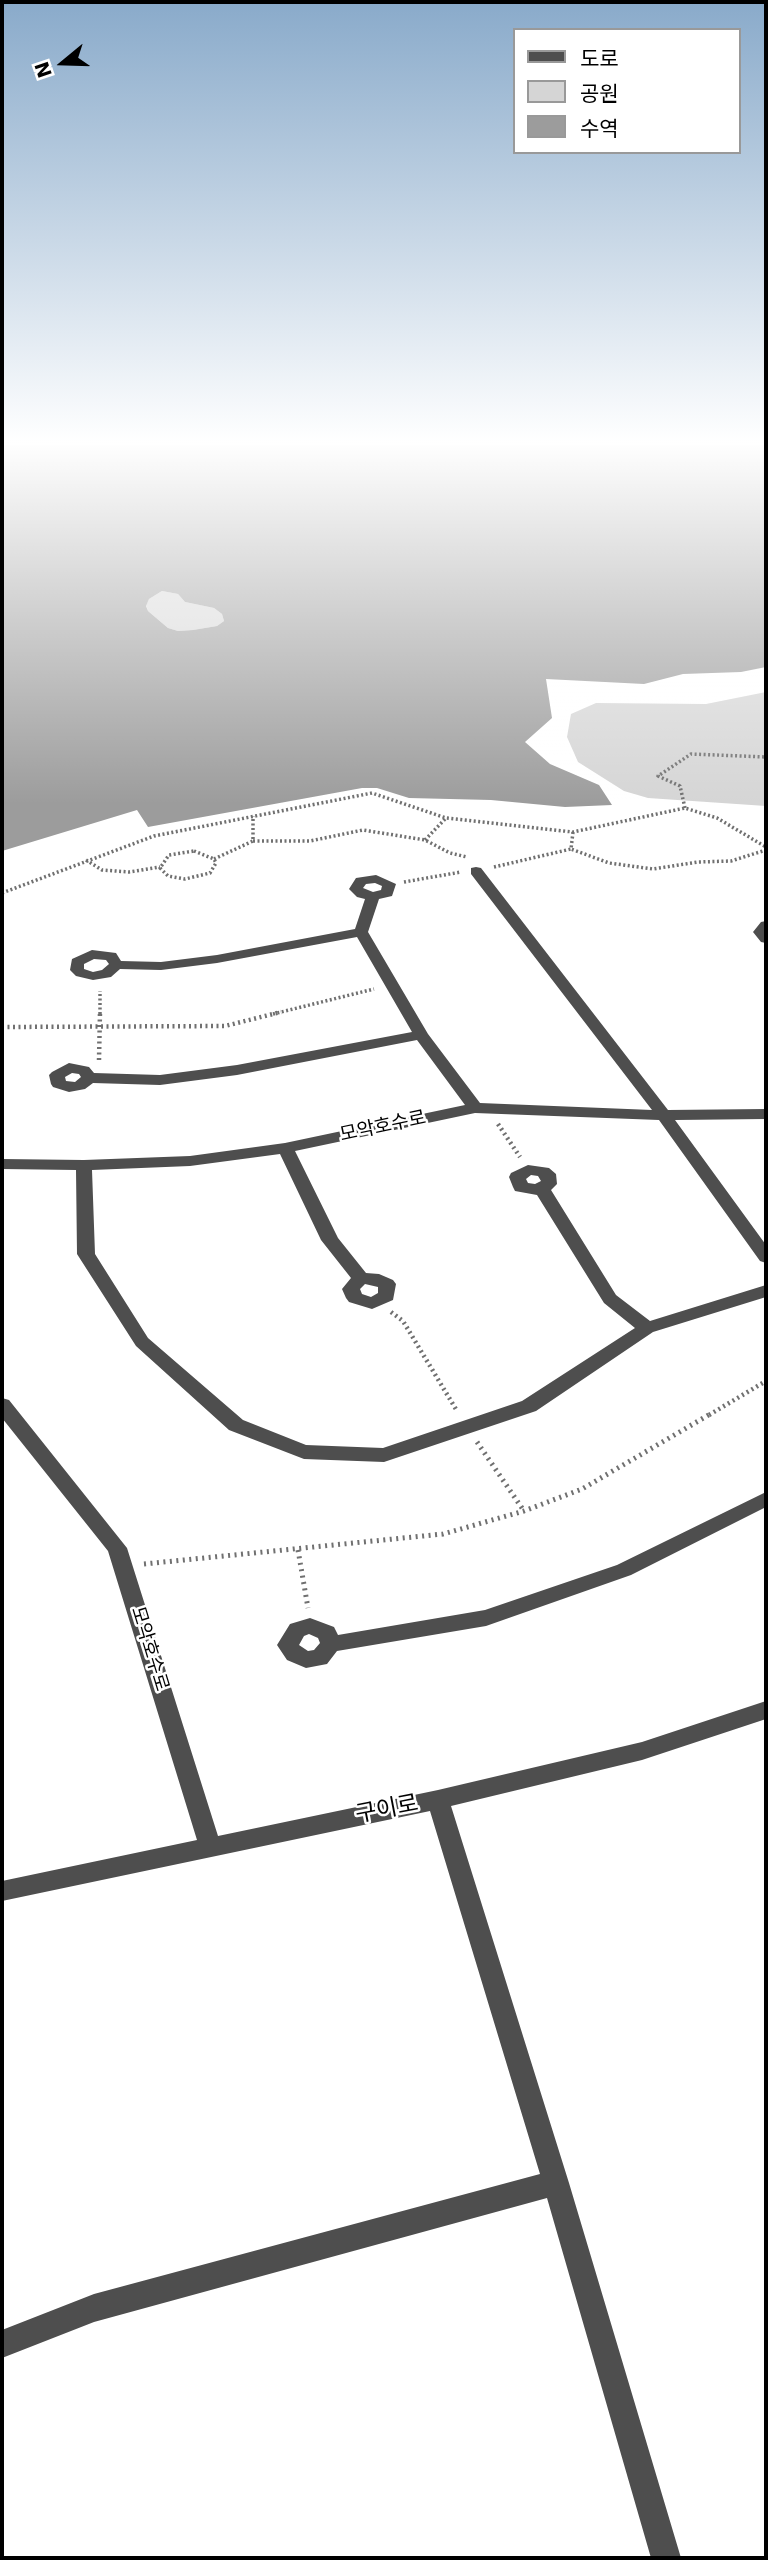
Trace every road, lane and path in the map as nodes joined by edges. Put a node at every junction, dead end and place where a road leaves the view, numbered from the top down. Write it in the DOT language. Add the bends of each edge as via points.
graph roads {
  1 [pos="766,757"];
  2 [pos="685,808"];
  3 [pos="253,817"];
  4 [pos="446,818"];
  5 [pos="573,832"];
  6 [pos="425,840"];
  7 [pos="253,841"];
  8 [pos="766,848"];
  9 [pos="571,849"];
  10 [pos="214,859"];
  11 [pos="86,860"];
  12 [pos="160,867"];
  13 [pos="476,871"];
  14 [pos="390,887"];
  15 [pos="2,893"];
  16 [pos="766,925"];
  17 [pos="361,932"];
  18 [pos="766,939"];
  19 [pos="117,965"];
  20 [pos="100,976"];
  21 [pos="392,985"];
  22 [pos="2,1027"];
  23 [pos="100,1028"];
  24 [pos="421,1035"];
  25 [pos="93,1078"];
  26 [pos="475,1108"];
  27 [pos="496,1108"];
  28 [pos="766,1114"];
  29 [pos="664,1115"];
  30 [pos="285,1148"];
  31 [pos="2,1164"];
  32 [pos="84,1165"];
  33 [pos="528,1170"];
  34 [pos="766,1258"];
  35 [pos="766,1291"];
  36 [pos="378,1302"];
  37 [pos="647,1328"];
  38 [pos="766,1381"];
  39 [pos="2,1405"];
  40 [pos="467,1427"];
  41 [pos="766,1499"];
  42 [pos="524,1511"];
  43 [pos="298,1550"];
  44 [pos="123,1566"];
  45 [pos="310,1626"];
  46 [pos="331,1644"];
  47 [pos="766,1710"];
  48 [pos="438,1800"];
  49 [pos="210,1846"];
  50 [pos="2,1891"];
  51 [pos="556,2183"];
  52 [pos="4,2342"];
  53 [pos="666,2558"];
  1 -- 2 [label="path" via="691,754 675,764 658,776 680,786"];
  2 -- 5 [label="path"];
  2 -- 8 [label="path" via="717,818"];
  3 -- 4 [label="path" via="372,793"];
  3 -- 7 [label="path"];
  3 -- 11 [label="path" via="154,836"];
  4 -- 5 [label="path"];
  4 -- 6 [label="path"];
  5 -- 9 [label="path"];
  6 -- 7 [label="path" via="363,830 310,841"];
  6 -- 13 [label="path" via="450,853 471,857"];
  7 -- 10 [label="path"];
  8 -- 9 [label="path" via="732,861 653,869 609,863"];
  9 -- 13 [label="path"];
  10 -- 12 [label="path" via="202,852 177,852"];
  10 -- 12 [label="path" via="210,873 194,878 168,876"];
  11 -- 12 [label="path" via="102,870"];
  11 -- 15 [label="path"];
  13 -- 14 [label="path"];
  13 -- 29 [label="street"];
  14 -- 17 [label="street" via="376,879 358,884 358,892 373,897"];
  16 -- 18 [label="street" via="760,932"];
  17 -- 19 [label="street" via="217,960"];
  17 -- 21 [label="street"];
  19 -- 20 [label="street"];
  19 -- 20 [label="street" via="115,959 99,954 77,962 81,973"];
  20 -- 23 [label="path"];
  21 -- 23 [label="path" via="225,1026"];
  21 -- 24 [label="street"];
  22 -- 23 [label="path"];
  23 -- 25 [label="path"];
  24 -- 25 [label="street" via="237,1070 160,1080"];
  24 -- 26 [label="street"];
  26 -- 27 [label="street, 모악호수로"];
  26 -- 30 [label="street, 모악호수로"];
  27 -- 29 [label="street, 모악호수로"];
  27 -- 33 [label="path" via="495,1120"];
  28 -- 29 [label="street, 모악호수로"];
  29 -- 34 [label="street"];
  30 -- 32 [label="street, 모악호수로" via="190,1161"];
  30 -- 36 [label="street" via="330,1240 361,1279 351,1289 355,1298"];
  31 -- 32 [label="street, 모악호수로"];
  32 -- 40 [label="street" via="86,1254 142,1342 236,1425 304,1452 384,1455"];
  33 -- 37 [label="street" via="519,1174 518,1184 542,1189 610,1299"];
  35 -- 37 [label="street"];
  36 -- 40 [label="path" via="402,1321"];
  37 -- 40 [label="street" via="529,1406"];
  38 -- 42 [label="path" via="582,1489"];
  39 -- 44 [label="street, 모악호수로" via="117,1548"];
  40 -- 42 [label="path"];
  41 -- 46 [label="street" via="624,1570 486,1618"];
  42 -- 43 [label="path" via="443,1534"];
  43 -- 44 [label="path"];
  43 -- 45 [label="path"];
  44 -- 49 [label="street, 모악호수로"];
  45 -- 46 [label="street" via="327,1633"];
  45 -- 46 [label="street" via="289,1639 294,1654 313,1660"];
  47 -- 48 [label="street, 구이로" via="642,1751"];
  48 -- 49 [label="street, 구이로"];
  48 -- 51 [label="street"];
  49 -- 50 [label="street, 구이로"];
  51 -- 52 [label="street" via="94,2308"];
  51 -- 53 [label="street"];
}
